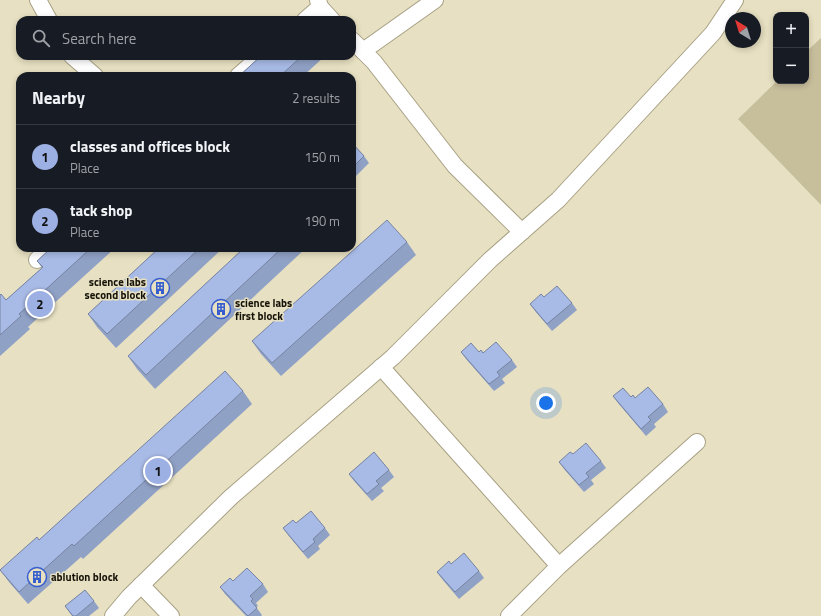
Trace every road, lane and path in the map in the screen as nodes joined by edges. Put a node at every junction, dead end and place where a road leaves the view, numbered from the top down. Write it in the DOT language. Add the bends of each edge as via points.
graph roads {
  1 [pos="38,0"];
  2 [pos="436,0"];
  3 [pos="735,0"];
  4 [pos="319,4"];
  5 [pos="47,16"];
  6 [pos="308,16"];
  7 [pos="329,16"];
  8 [pos="356,44"];
  9 [pos="363,51"];
  10 [pos="77,60"];
  11 [pos="257,60"];
  12 [pos="90,72"];
  13 [pos="243,72"];
  14 [pos="522,232"];
  15 [pos="45,252"];
  16 [pos="37,260"];
  17 [pos="381,367"];
  18 [pos="697,442"];
  19 [pos="559,566"];
  20 [pos="141,585"];
  21 [pos="113,616"];
  22 [pos="171,616"];
  23 [pos="509,616"];
  1 -- 5 [label="street"];
  2 -- 9 [label="street"];
  3 -- 14 [label="street" via="713,32 558,200"];
  4 -- 6 [label="street"];
  4 -- 7 [label="street"];
  8 -- 9 [label="street"];
  9 -- 14 [label="street" via="455,166"];
  10 -- 12 [label="street"];
  11 -- 13 [label="street"];
  14 -- 17 [label="street"];
  15 -- 16 [label="street"];
  17 -- 19 [label="street"];
  17 -- 20 [label="street" via="232,498"];
  18 -- 19 [label="street"];
  19 -- 23 [label="street"];
  20 -- 21 [label="street"];
  20 -- 22 [label="street"];
}
